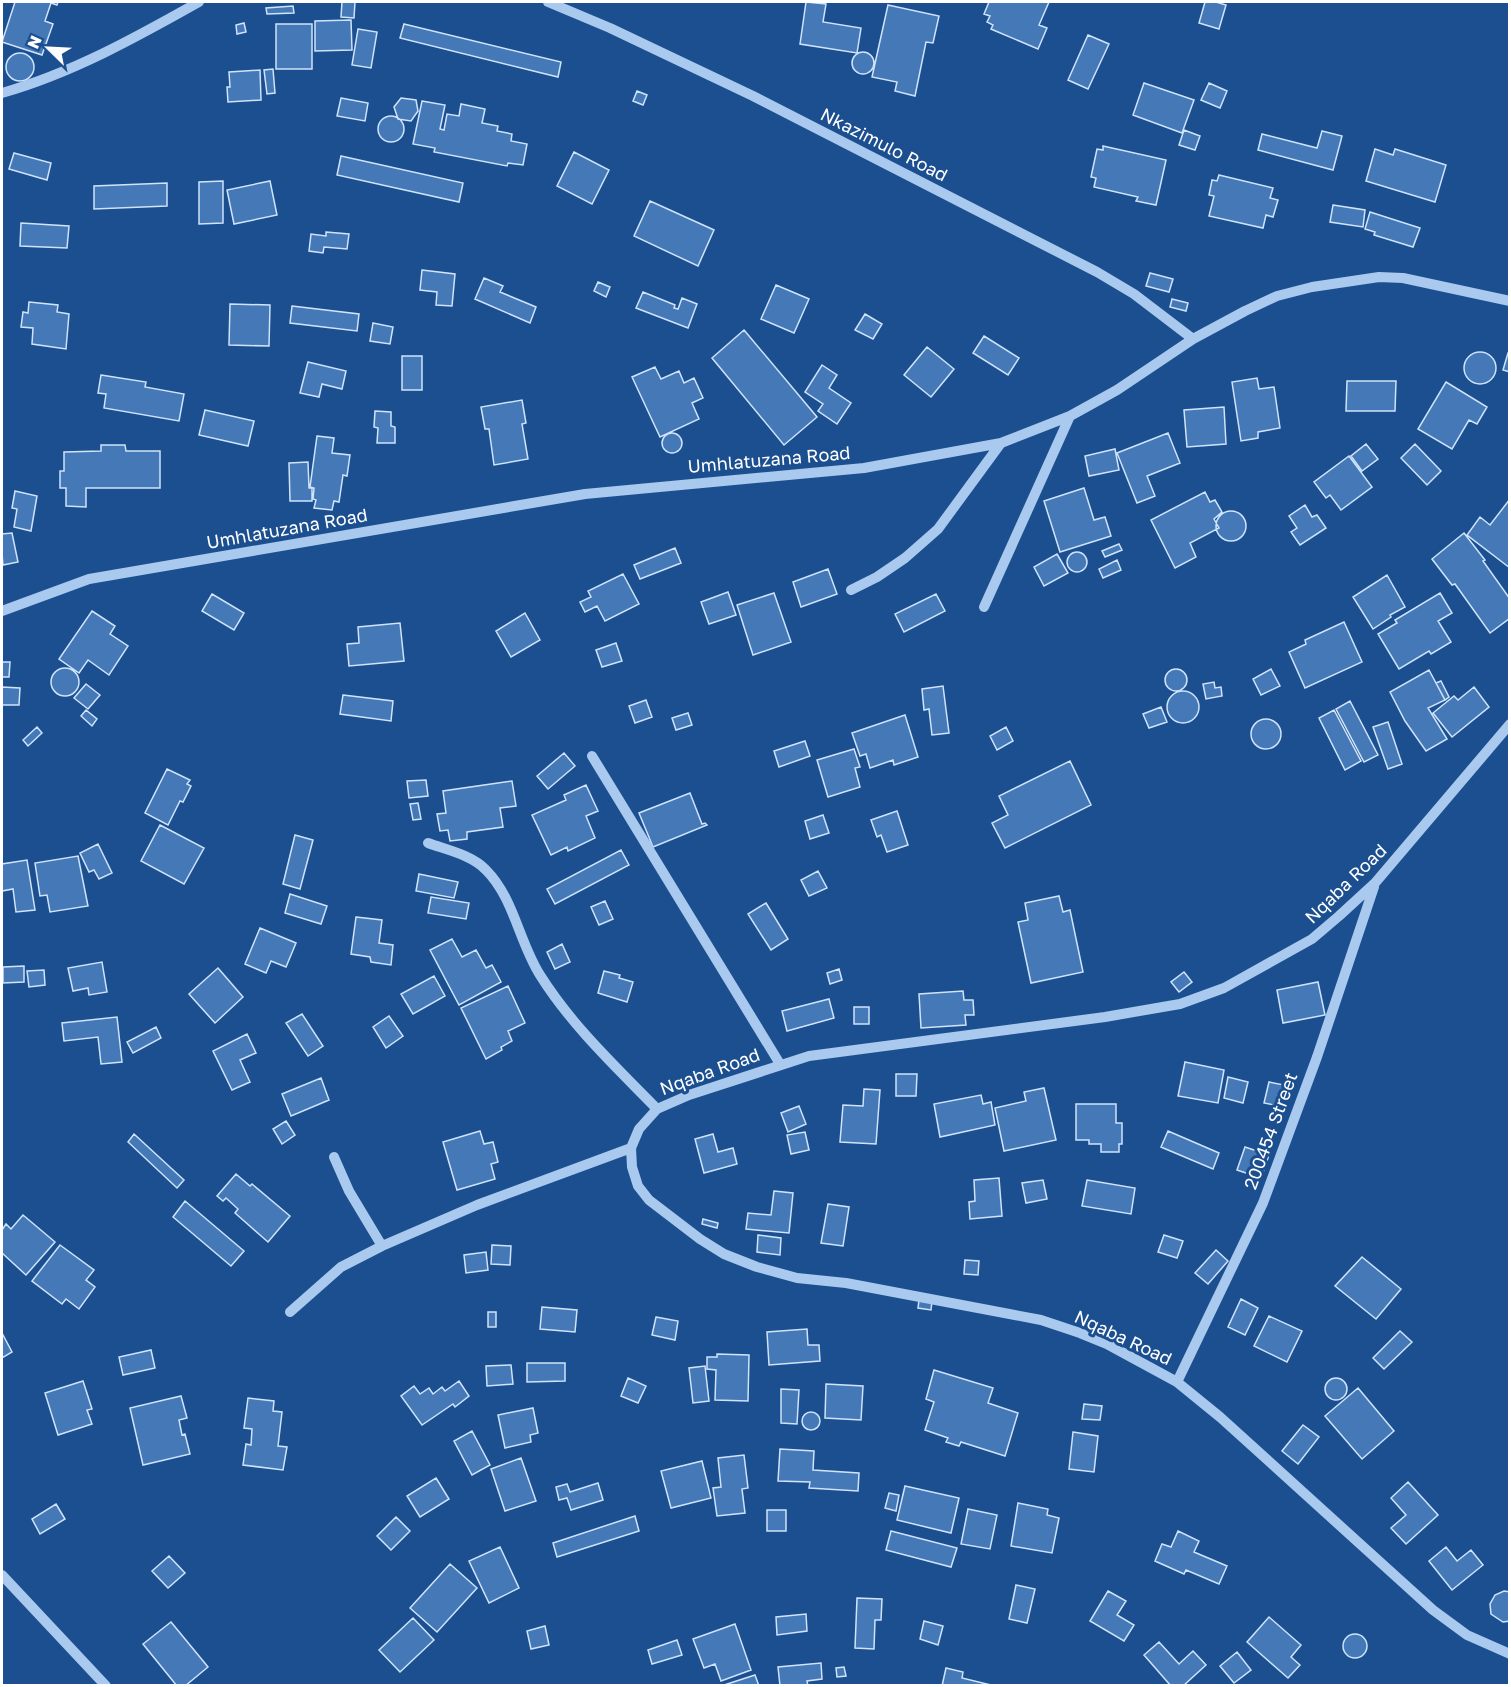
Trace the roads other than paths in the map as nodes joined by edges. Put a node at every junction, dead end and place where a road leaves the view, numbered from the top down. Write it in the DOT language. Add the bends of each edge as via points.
graph roads {
  1 [pos="199,2"];
  2 [pos="548,2"];
  3 [pos="2,93"];
  4 [pos="1509,301"];
  5 [pos="1193,339"];
  6 [pos="1070,416"];
  7 [pos="1001,443"];
  8 [pos="851,590"];
  9 [pos="984,607"];
  10 [pos="2,611"];
  11 [pos="1509,724"];
  12 [pos="592,756"];
  13 [pos="428,843"];
  14 [pos="1375,883"];
  15 [pos="780,1064"];
  16 [pos="657,1110"];
  17 [pos="631,1148"];
  18 [pos="334,1157"];
  19 [pos="382,1245"];
  20 [pos="290,1312"];
  21 [pos="1177,1382"];
  22 [pos="2,1575"];
  23 [pos="1509,1654"];
  24 [pos="106,1686"];
  1 -- 3 [label="street" via="126,43 57,75"];
  2 -- 5 [label="street, Nkazimulo Road" via="610,27 753,96 1097,272 1134,294"];
  4 -- 5 [label="street, Umhlatuzana Road" via="1403,278 1379,277 1312,287 1277,297"];
  5 -- 6 [label="street, Umhlatuzana Road"];
  6 -- 7 [label="street, Umhlatuzana Road"];
  6 -- 9 [label="street"];
  7 -- 8 [label="street" via="938,529 905,558"];
  7 -- 10 [label="street, Umhlatuzana Road" via="864,468 585,494 89,579"];
  11 -- 14 [label="street, Nqaba Road"];
  12 -- 15 [label="street"];
  13 -- 16 [label="street" via="484,868 496,881 540,975 588,1039"];
  14 -- 15 [label="street, Nqaba Road" via="1312,939 1224,988 1180,1004 808,1056"];
  14 -- 21 [label="street, 200454 Street" via="1263,1203"];
  15 -- 16 [label="street, Nqaba Road"];
  16 -- 17 [label="street, Nqaba Road" via="639,1129"];
  17 -- 19 [label="street"];
  17 -- 21 [label="street, Nqaba Road" via="638,1186 649,1200 724,1254 797,1278 846,1283 1041,1320 1107,1344"];
  18 -- 19 [label="street" via="349,1191"];
  19 -- 20 [label="street" via="341,1267"];
  21 -- 23 [label="street, Nqaba Road" via="1433,1610 1467,1635"];
  22 -- 24 [label="street"];
}
